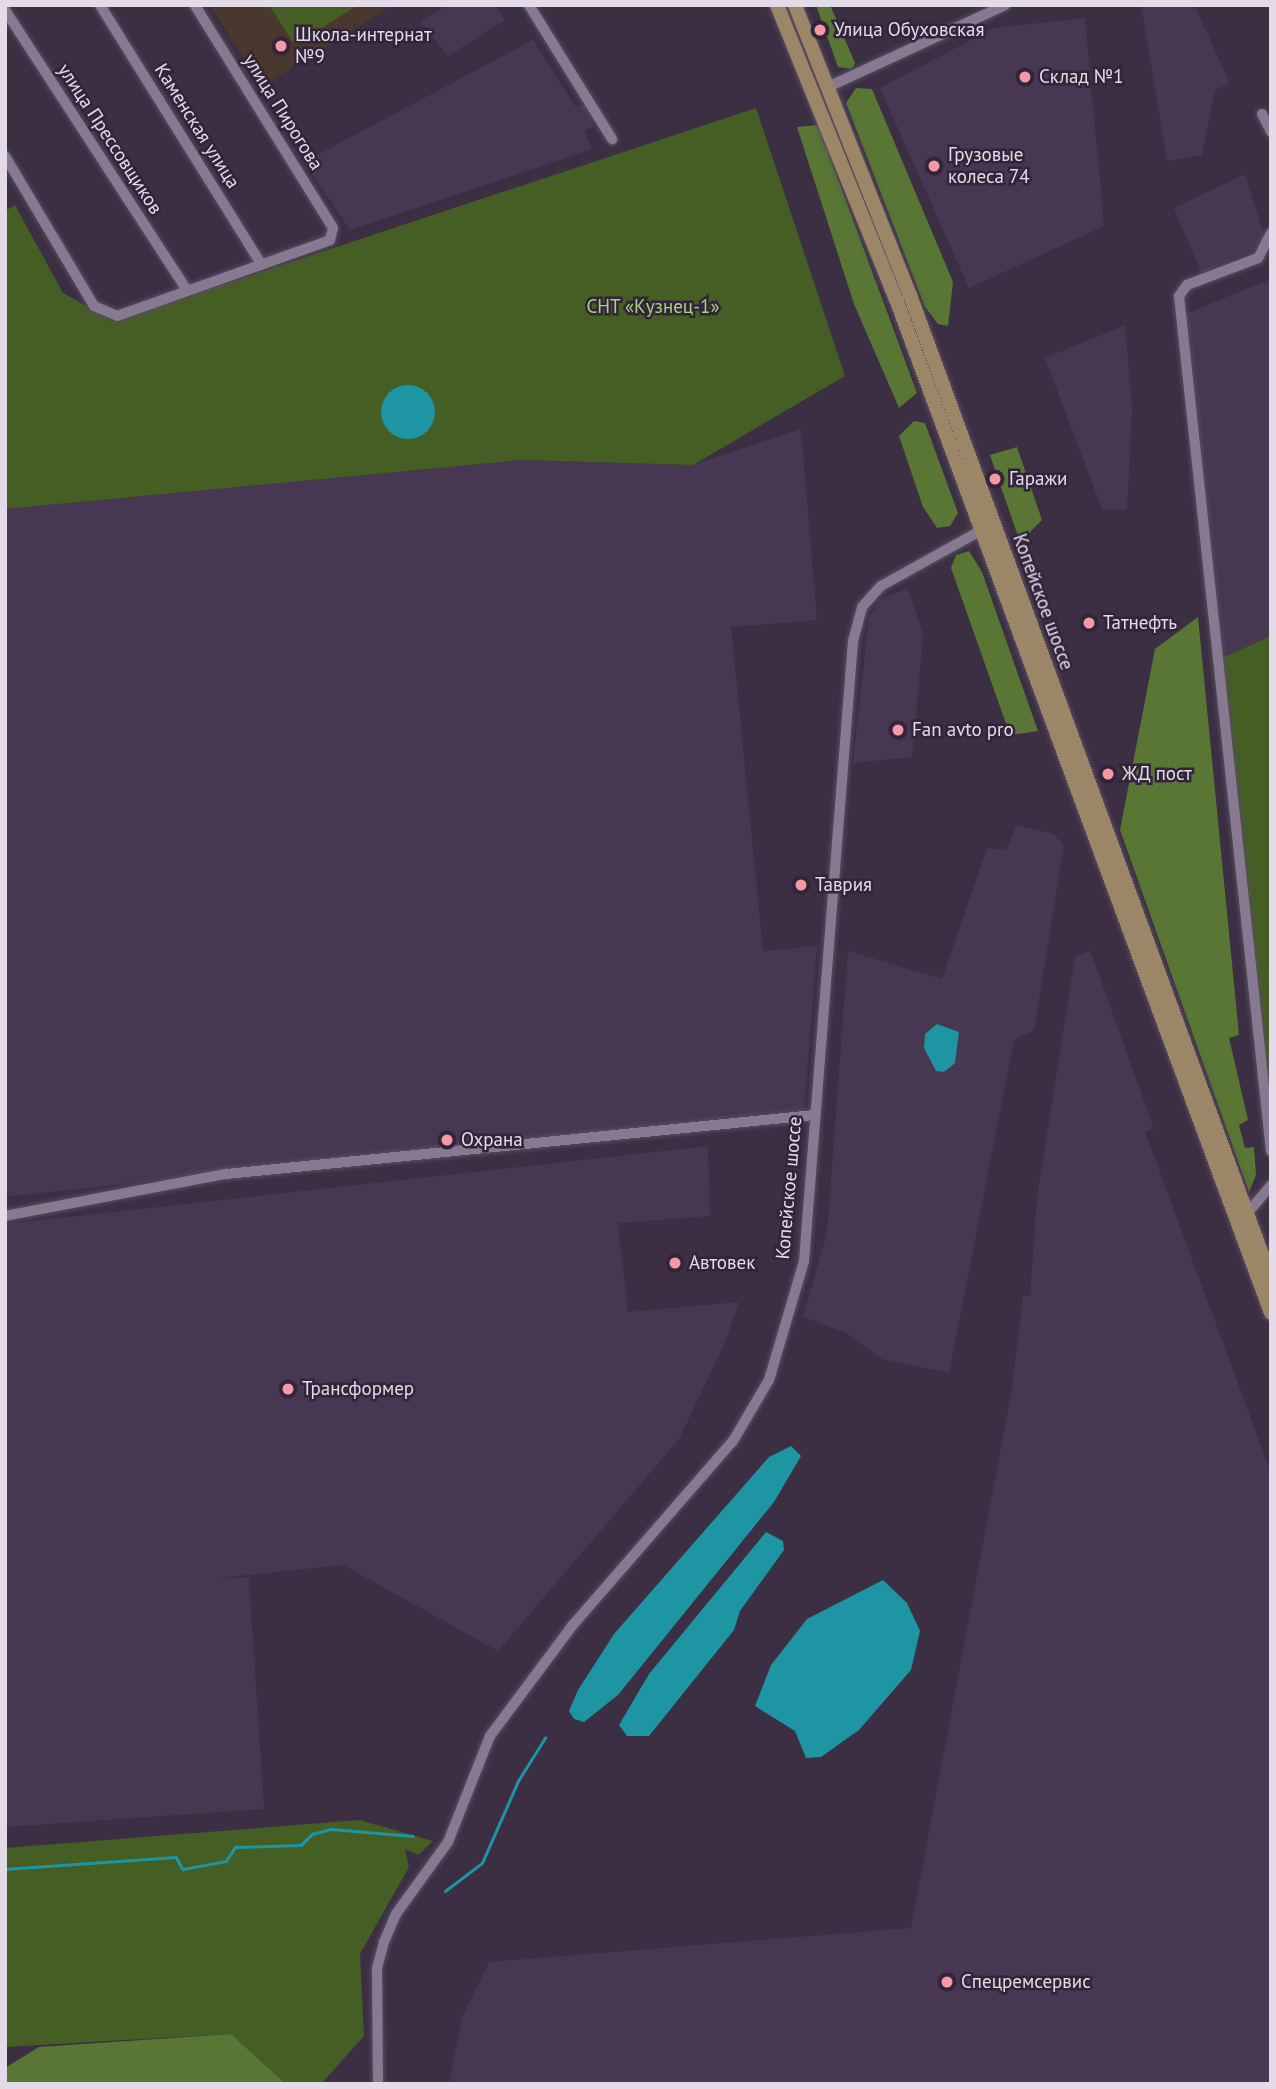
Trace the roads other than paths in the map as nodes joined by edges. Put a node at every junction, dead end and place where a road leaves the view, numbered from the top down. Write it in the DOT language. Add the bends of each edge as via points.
graph roads {
  1 [pos="100,5"];
  2 [pos="195,5"];
  3 [pos="530,5"];
  4 [pos="777,5"];
  5 [pos="796,5"];
  6 [pos="1005,5"];
  7 [pos="5,10"];
  8 [pos="830,86"];
  9 [pos="812,90"];
  10 [pos="1262,114"];
  11 [pos="1271,132"];
  12 [pos="612,139"];
  13 [pos="6,158"];
  14 [pos="1271,233"];
  15 [pos="262,265"];
  16 [pos="185,288"];
  17 [pos="988,528"];
  18 [pos="814,1115"];
  19 [pos="1271,1151"];
  20 [pos="1271,1185"];
  21 [pos="1246,1215"];
  22 [pos="5,1216"];
  23 [pos="1271,1279"];
  24 [pos="1271,1313"];
  25 [pos="378,2084"];
  1 -- 15 [label="street, Каменская улица"];
  2 -- 15 [label="street, улица Пирогова" via="333,228 330,240"];
  3 -- 12 [label="street"];
  4 -- 9 [label="main road, Копейское шоссе"];
  5 -- 8 [label="main road, Копейское шоссе"];
  6 -- 8 [label="street"];
  7 -- 16 [label="street, улица Прессовщиков"];
  8 -- 9 [label="main road"];
  8 -- 17 [label="main road, Копейское шоссе"];
  9 -- 17 [label="main road, Копейское шоссе"];
  10 -- 11 [label="street"];
  13 -- 16 [label="street" via="94,306 117,316"];
  14 -- 19 [label="street" via="1258,258 1187,285 1179,296"];
  15 -- 16 [label="street" via="197,289"];
  17 -- 18 [label="street, Копейское шоссе" via="914,564 862,607 853,641"];
  17 -- 21 [label="main road, Копейское шоссе"];
  17 -- 24 [label="main road, Копейское шоссе"];
  18 -- 22 [label="street" via="226,1174"];
  18 -- 25 [label="street, Копейское шоссе" via="804,1261 769,1380 733,1441 516,1697 490,1736 448,1842 396,1914 377,1968"];
  20 -- 21 [label="street"];
  21 -- 23 [label="main road, Копейское шоссе"];
}
